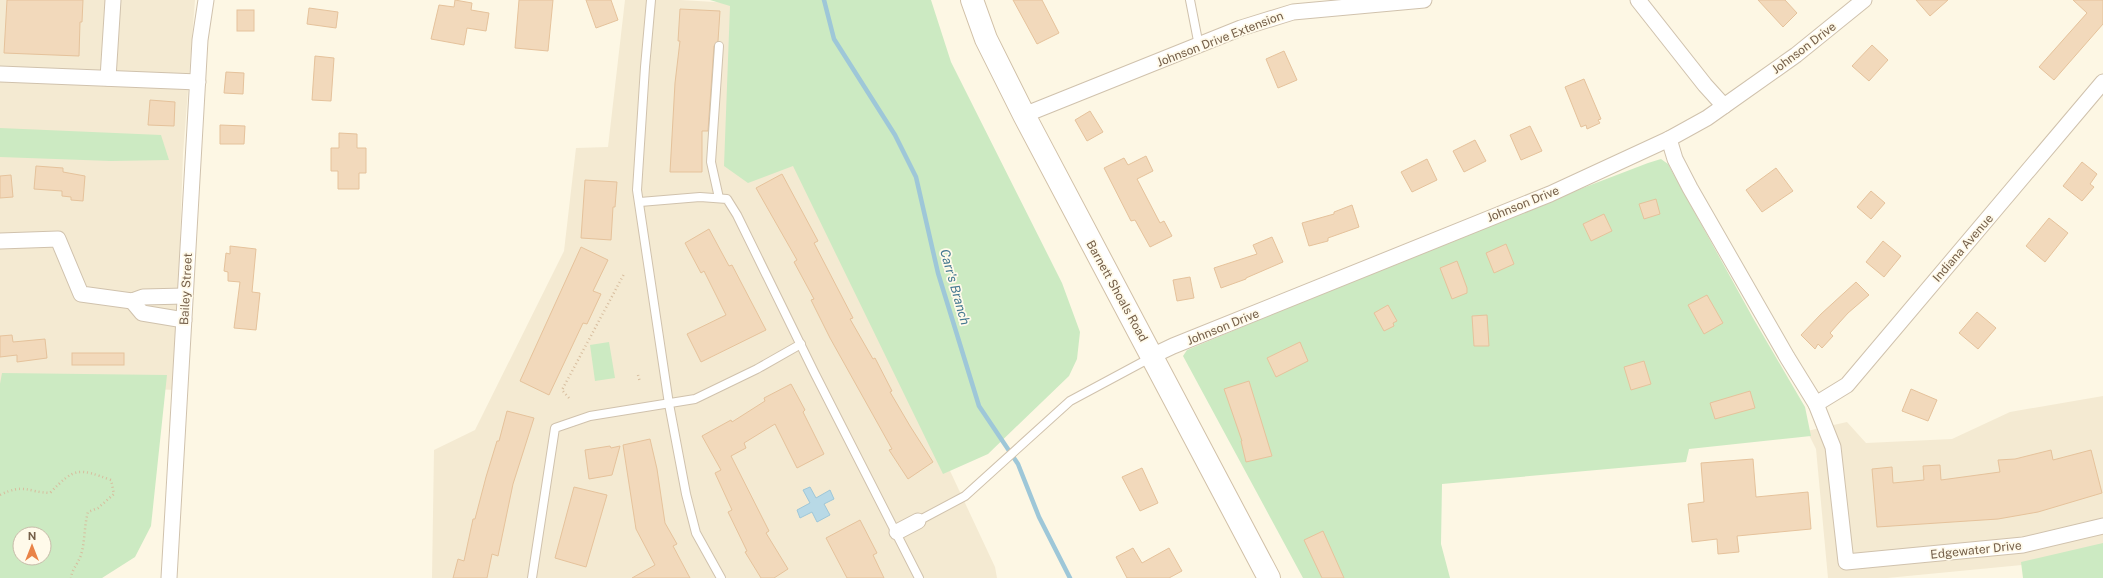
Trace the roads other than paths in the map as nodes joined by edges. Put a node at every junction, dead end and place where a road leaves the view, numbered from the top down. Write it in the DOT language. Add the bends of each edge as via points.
graph roads {
  1 [pos="113,0"];
  2 [pos="206,0"];
  3 [pos="652,0"];
  4 [pos="972,0"];
  5 [pos="1190,0"];
  6 [pos="1424,0"];
  7 [pos="1638,0"];
  8 [pos="1864,0"];
  9 [pos="719,46"];
  10 [pos="1199,46"];
  11 [pos="0,74"];
  12 [pos="108,78"];
  13 [pos="198,82"];
  14 [pos="2103,82"];
  15 [pos="1724,106"];
  16 [pos="1024,116"];
  17 [pos="1669,139"];
  18 [pos="719,198"];
  19 [pos="640,202"];
  20 [pos="0,241"];
  21 [pos="185,296"];
  22 [pos="132,301"];
  23 [pos="184,320"];
  24 [pos="801,344"];
  25 [pos="1152,356"];
  26 [pos="669,404"];
  27 [pos="1816,404"];
  28 [pos="918,521"];
  29 [pos="2103,526"];
  30 [pos="897,532"];
  31 [pos="169,578"];
  32 [pos="532,578"];
  33 [pos="721,578"];
  34 [pos="919,578"];
  35 [pos="1270,578"];
  1 -- 12 [label="street"];
  2 -- 13 [label="street, Bailey Street" via="200,40"];
  3 -- 19 [label="lane" via="637,190"];
  4 -- 16 [label="main road, Barnett Shoals Road" via="986,40"];
  5 -- 10 [label="lane"];
  6 -- 10 [label="street, Johnson Drive Extension" via="1293,12 1241,28"];
  7 -- 15 [label="street"];
  8 -- 15 [label="street, Johnson Drive" via="1796,55"];
  9 -- 18 [label="lane" via="711,162"];
  10 -- 16 [label="street, Johnson Drive Extension"];
  11 -- 12 [label="street"];
  12 -- 13 [label="street"];
  13 -- 21 [label="street, Bailey Street"];
  14 -- 27 [label="street, Indiana Avenue" via="1847,385"];
  15 -- 17 [label="street, Johnson Drive"];
  16 -- 25 [label="main road, Barnett Shoals Road"];
  17 -- 25 [label="street, Johnson Drive" via="1550,194"];
  17 -- 27 [label="street" via="1675,159 1690,188 1786,358"];
  18 -- 19 [label="lane"];
  18 -- 24 [label="lane" via="727,199 737,215"];
  19 -- 26 [label="lane"];
  20 -- 22 [label="street" via="58,238 81,294"];
  21 -- 22 [label="street" via="143,297"];
  21 -- 23 [label="street, Bailey Street"];
  22 -- 23 [label="street" via="142,313"];
  23 -- 31 [label="street, Bailey Street"];
  24 -- 26 [label="lane" via="695,400"];
  24 -- 30 [label="lane"];
  25 -- 28 [label="lane" via="1070,402 964,496"];
  25 -- 35 [label="main road, Barnett Shoals Road"];
  26 -- 32 [label="lane" via="590,416 555,428"];
  26 -- 33 [label="lane" via="696,533"];
  27 -- 29 [label="street, Edgewater Drive" via="1833,447 1846,562 2023,545"];
  28 -- 30 [label="street"];
  30 -- 34 [label="lane"];
}
